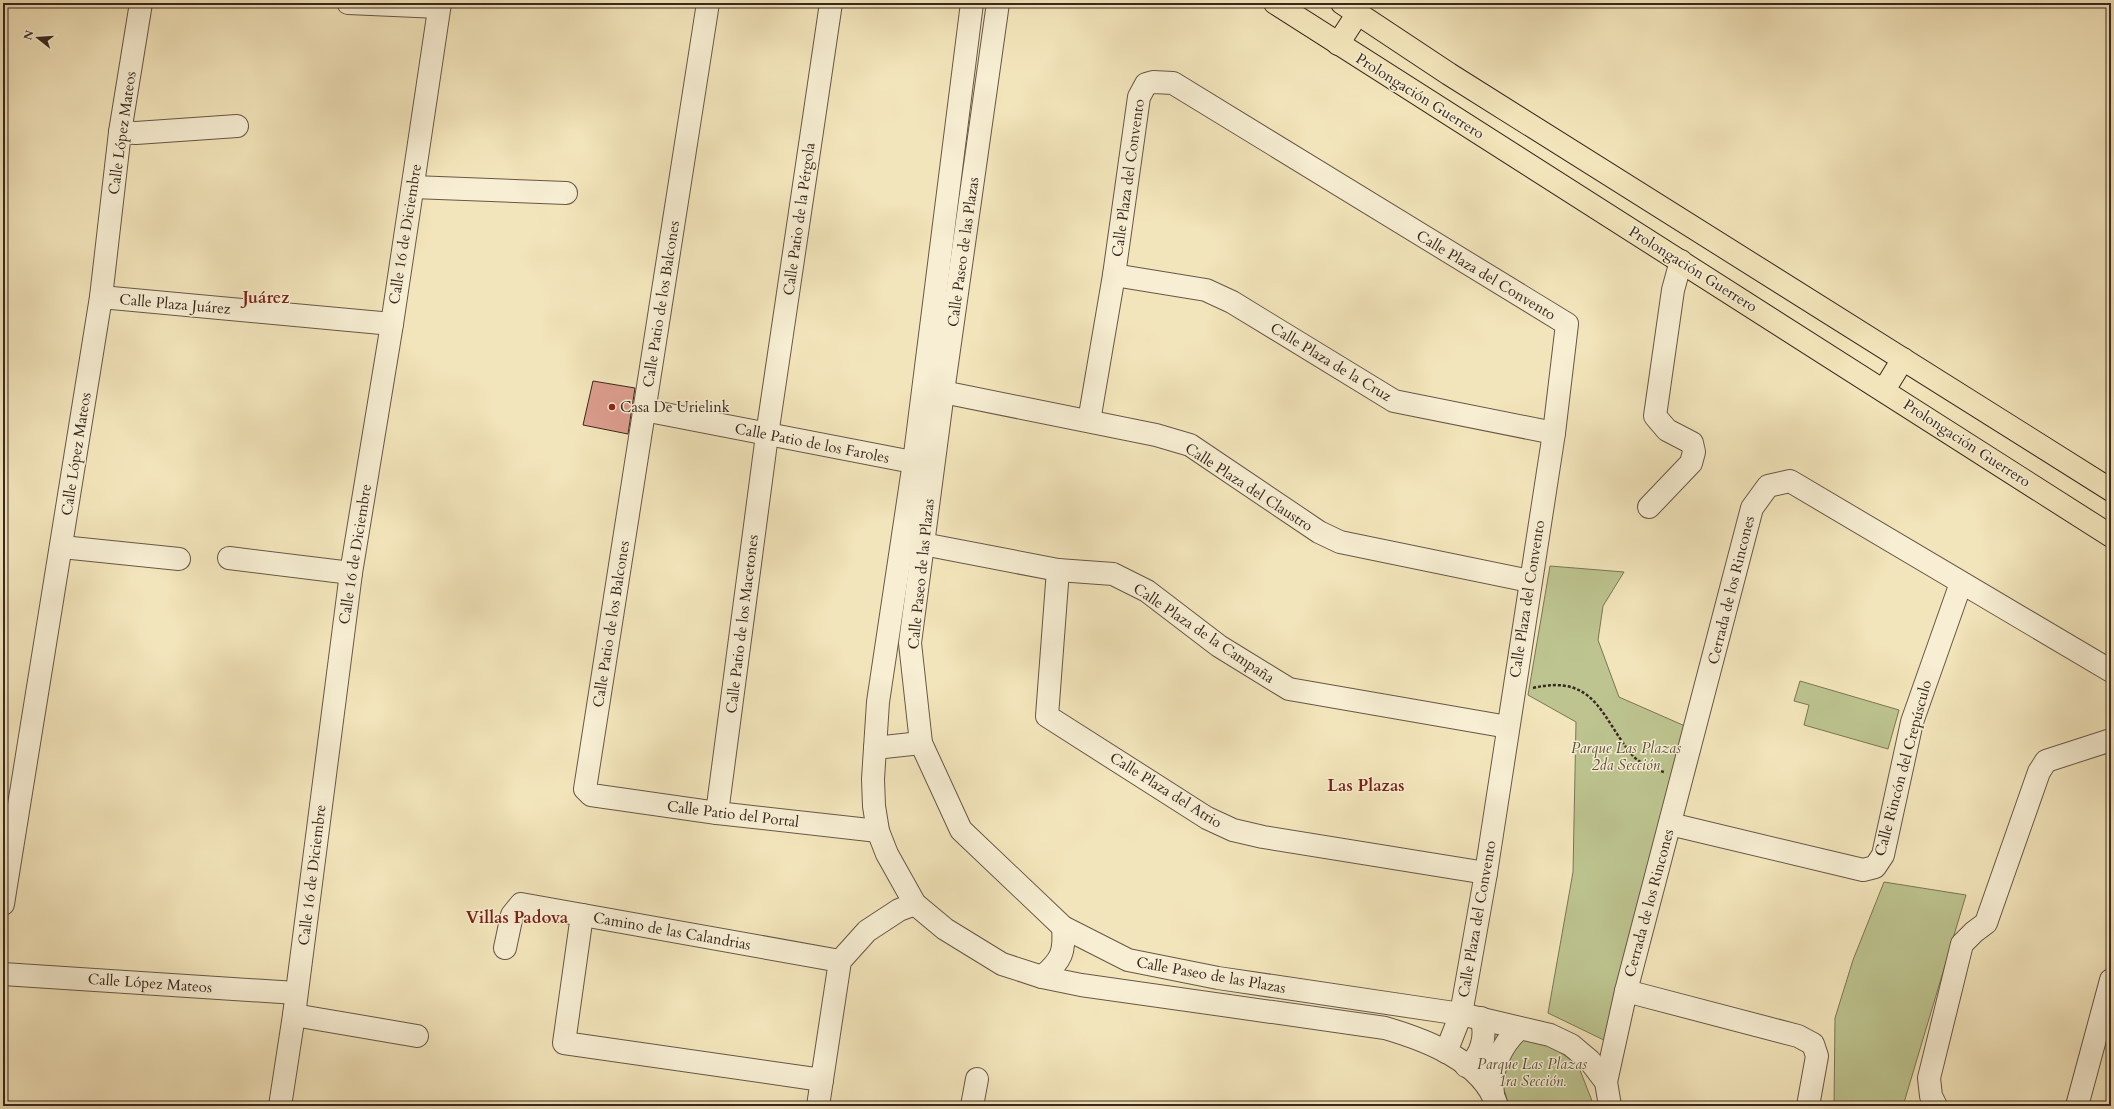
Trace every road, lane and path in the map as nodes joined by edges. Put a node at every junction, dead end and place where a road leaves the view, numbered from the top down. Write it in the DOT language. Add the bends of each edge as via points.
graph roads {
  1 [pos="142,3"];
  2 [pos="348,3"];
  3 [pos="708,3"];
  4 [pos="831,3"];
  5 [pos="972,3"];
  6 [pos="998,3"];
  7 [pos="1275,3"];
  8 [pos="439,5"];
  9 [pos="1350,8"];
  10 [pos="1338,44"];
  11 [pos="237,126"];
  12 [pos="120,132"];
  13 [pos="413,187"];
  14 [pos="566,193"];
  15 [pos="1681,261"];
  16 [pos="1114,275"];
  17 [pos="101,297"];
  18 [pos="392,324"];
  19 [pos="1903,360"];
  20 [pos="1884,390"];
  21 [pos="943,392"];
  22 [pos="644,410"];
  23 [pos="1089,421"];
  24 [pos="1554,433"];
  25 [pos="767,435"];
  26 [pos="923,464"];
  27 [pos="2111,490"];
  28 [pos="1649,507"];
  29 [pos="2111,536"];
  30 [pos="923,544"];
  31 [pos="62,547"];
  32 [pos="229,558"];
  33 [pos="179,559"];
  34 [pos="1058,570"];
  35 [pos="350,573"];
  36 [pos="1530,581"];
  37 [pos="1961,583"];
  38 [pos="2111,671"];
  39 [pos="1513,693"];
  40 [pos="1508,727"];
  41 [pos="2111,740"];
  42 [pos="922,743"];
  43 [pos="875,748"];
  44 [pos="1682,778"];
  45 [pos="588,793"];
  46 [pos="717,813"];
  47 [pos="1670,824"];
  48 [pos="878,831"];
  49 [pos="1486,873"];
  50 [pos="3,904"];
  51 [pos="915,904"];
  52 [pos="582,915"];
  53 [pos="1063,927"];
  54 [pos="505,948"];
  55 [pos="840,961"];
  56 [pos="3,974"];
  57 [pos="1042,977"];
  58 [pos="2111,980"];
  59 [pos="1626,991"];
  60 [pos="296,993"];
  61 [pos="294,1015"];
  62 [pos="1471,1016"];
  63 [pos="1519,1028"];
  64 [pos="417,1036"];
  65 [pos="1446,1052"];
  66 [pos="1466,1066"];
  67 [pos="977,1079"];
  68 [pos="822,1080"];
  69 [pos="1606,1082"];
  70 [pos="1495,1100"];
  71 [pos="280,1106"];
  72 [pos="818,1106"];
  73 [pos="972,1106"];
  74 [pos="1610,1106"];
  75 [pos="1808,1106"];
  76 [pos="1936,1106"];
  77 [pos="2077,1106"];
  1 -- 12 [label="street, Calle López Mateos"];
  2 -- 8 [label="street"];
  3 -- 22 [label="street, Calle Patio de los Balcones"];
  4 -- 25 [label="street, Calle Patio de la Pérgola"];
  5 -- 26 [label="street, Calle Paseo de las Plazas"];
  6 -- 21 [label="street, Calle Paseo de las Plazas"];
  7 -- 10 [label="main road, Prolongación Guerrero"];
  8 -- 13 [label="street, Calle 16 de Diciembre"];
  9 -- 10 [label="main road"];
  9 -- 19 [label="main road" via="1449,74"];
  10 -- 15 [label="main road, Prolongación Guerrero"];
  11 -- 12 [label="street" via="144,133"];
  12 -- 17 [label="street, Calle López Mateos"];
  13 -- 14 [label="street"];
  13 -- 18 [label="street, Calle 16 de Diciembre"];
  15 -- 20 [label="main road, Prolongación Guerrero"];
  15 -- 28 [label="street" via="1673,290 1655,416 1667,430 1692,443 1694,452 1691,463"];
  16 -- 23 [label="street, Calle Plaza del Convento"];
  16 -- 24 [label="street, Calle Plaza de la Cruz" via="1206,290 1232,302 1394,401"];
  16 -- 24 [label="street, Calle Plaza del Convento" via="1139,96 1146,84 1173,83 1567,324"];
  17 -- 18 [label="street, Calle Plaza Juárez"];
  17 -- 31 [label="street, Calle López Mateos"];
  18 -- 35 [label="street, Calle 16 de Diciembre"];
  19 -- 20 [label="main road"];
  19 -- 27 [label="main road"];
  20 -- 29 [label="main road, Prolongación Guerrero"];
  21 -- 23 [label="street, Calle Plaza del Claustro"];
  21 -- 26 [label="street, Calle Paseo de las Plazas"];
  22 -- 25 [label="street, Calle Patio de los Faroles"];
  22 -- 45 [label="street, Calle Patio de los Balcones" via="585,789"];
  23 -- 36 [label="street, Calle Plaza del Claustro" via="1190,445 1319,532 1340,542"];
  24 -- 36 [label="street, Calle Plaza del Convento"];
  25 -- 26 [label="street, Calle Patio de los Faroles"];
  25 -- 46 [label="street, Calle Patio de los Macetones"];
  26 -- 30 [label="street, Calle Paseo de las Plazas"];
  26 -- 43 [label="street, Calle Paseo de las Plazas" via="878,702"];
  30 -- 34 [label="street, Calle Plaza de la Campaña"];
  30 -- 42 [label="street, Calle Paseo de las Plazas" via="910,643"];
  31 -- 33 [label="street"];
  31 -- 50 [label="street, Calle López Mateos"];
  32 -- 35 [label="street"];
  34 -- 40 [label="street, Calle Plaza de la Campaña" via="1113,574 1147,591 1219,646 1289,689"];
  34 -- 49 [label="street, Calle Plaza del Atrio" via="1047,716 1207,818 1232,830"];
  35 -- 60 [label="street, Calle 16 de Diciembre"];
  36 -- 39 [label="street, Calle Plaza del Convento"];
  37 -- 38 [label="street, Cerrada de los Rincones"];
  37 -- 44 [label="street, Cerrada de los Rincones" via="1790,481 1768,486 1752,508"];
  37 -- 47 [label="street, Calle Rincón del Crepúsculo" via="1912,722 1883,855 1875,867 1863,870"];
  39 -- 40 [label="street, Calle Plaza del Convento"];
  39 -- 44 [label="path" via="1555,684 1580,689 1602,711 1635,758 1654,769"];
  40 -- 49 [label="street, Calle Plaza del Convento"];
  41 -- 76 [label="street" via="2046,761 2039,772 1986,924 1962,944 1929,1078 1931,1096"];
  42 -- 43 [label="street"];
  42 -- 53 [label="street, Calle Paseo de las Plazas" via="960,830"];
  43 -- 48 [label="street, Calle Paseo de las Plazas" via="873,779"];
  44 -- 47 [label="street, Cerrada de los Rincones"];
  45 -- 46 [label="street, Calle Patio del Portal"];
  46 -- 48 [label="street, Calle Patio del Portal"];
  47 -- 59 [label="street, Cerrada de los Rincones"];
  48 -- 51 [label="street, Calle Paseo de las Plazas" via="893,867"];
  49 -- 62 [label="street, Calle Plaza del Convento"];
  51 -- 55 [label="street" via="894,913 867,931"];
  51 -- 57 [label="street, Calle Paseo de las Plazas" via="945,928 1002,964"];
  52 -- 54 [label="street" via="521,904 512,914"];
  52 -- 55 [label="street, Camino de las Calandrias"];
  52 -- 68 [label="street, Camino de las Calandrias" via="564,1043"];
  53 -- 57 [label="street" via="1064,945 1061,956 1055,966"];
  53 -- 62 [label="street, Calle Paseo de las Plazas" via="1128,960 1218,978"];
  55 -- 68 [label="street"];
  56 -- 60 [label="street, Calle López Mateos"];
  57 -- 65 [label="street, Calle Paseo de las Plazas" via="1081,985 1385,1028 1411,1036"];
  58 -- 77 [label="street"];
  59 -- 69 [label="street, Cerrada de los Rincones"];
  59 -- 75 [label="street" via="1798,1036 1813,1044 1818,1056"];
  60 -- 61 [label="street, Calle 16 de Diciembre"];
  61 -- 64 [label="street"];
  61 -- 71 [label="street, Calle 16 de Diciembre"];
  62 -- 63 [label="street, Calle Paseo de las Plazas"];
  62 -- 65 [label="street, Calle Plaza del Convento"];
  62 -- 66 [label="street" via="1484,1034 1474,1061"];
  63 -- 69 [label="street, Calle Paseo de las Plazas" via="1550,1035 1571,1045 1590,1061"];
  63 -- 70 [label="street" via="1508,1039 1497,1060 1493,1076"];
  65 -- 66 [label="street, Calle Paseo de las Plazas"];
  66 -- 70 [label="street, Calle Paseo de las Plazas"];
  67 -- 73 [label="street"];
  68 -- 72 [label="street"];
  69 -- 74 [label="street, Calle Paseo de las Plazas"];
}
